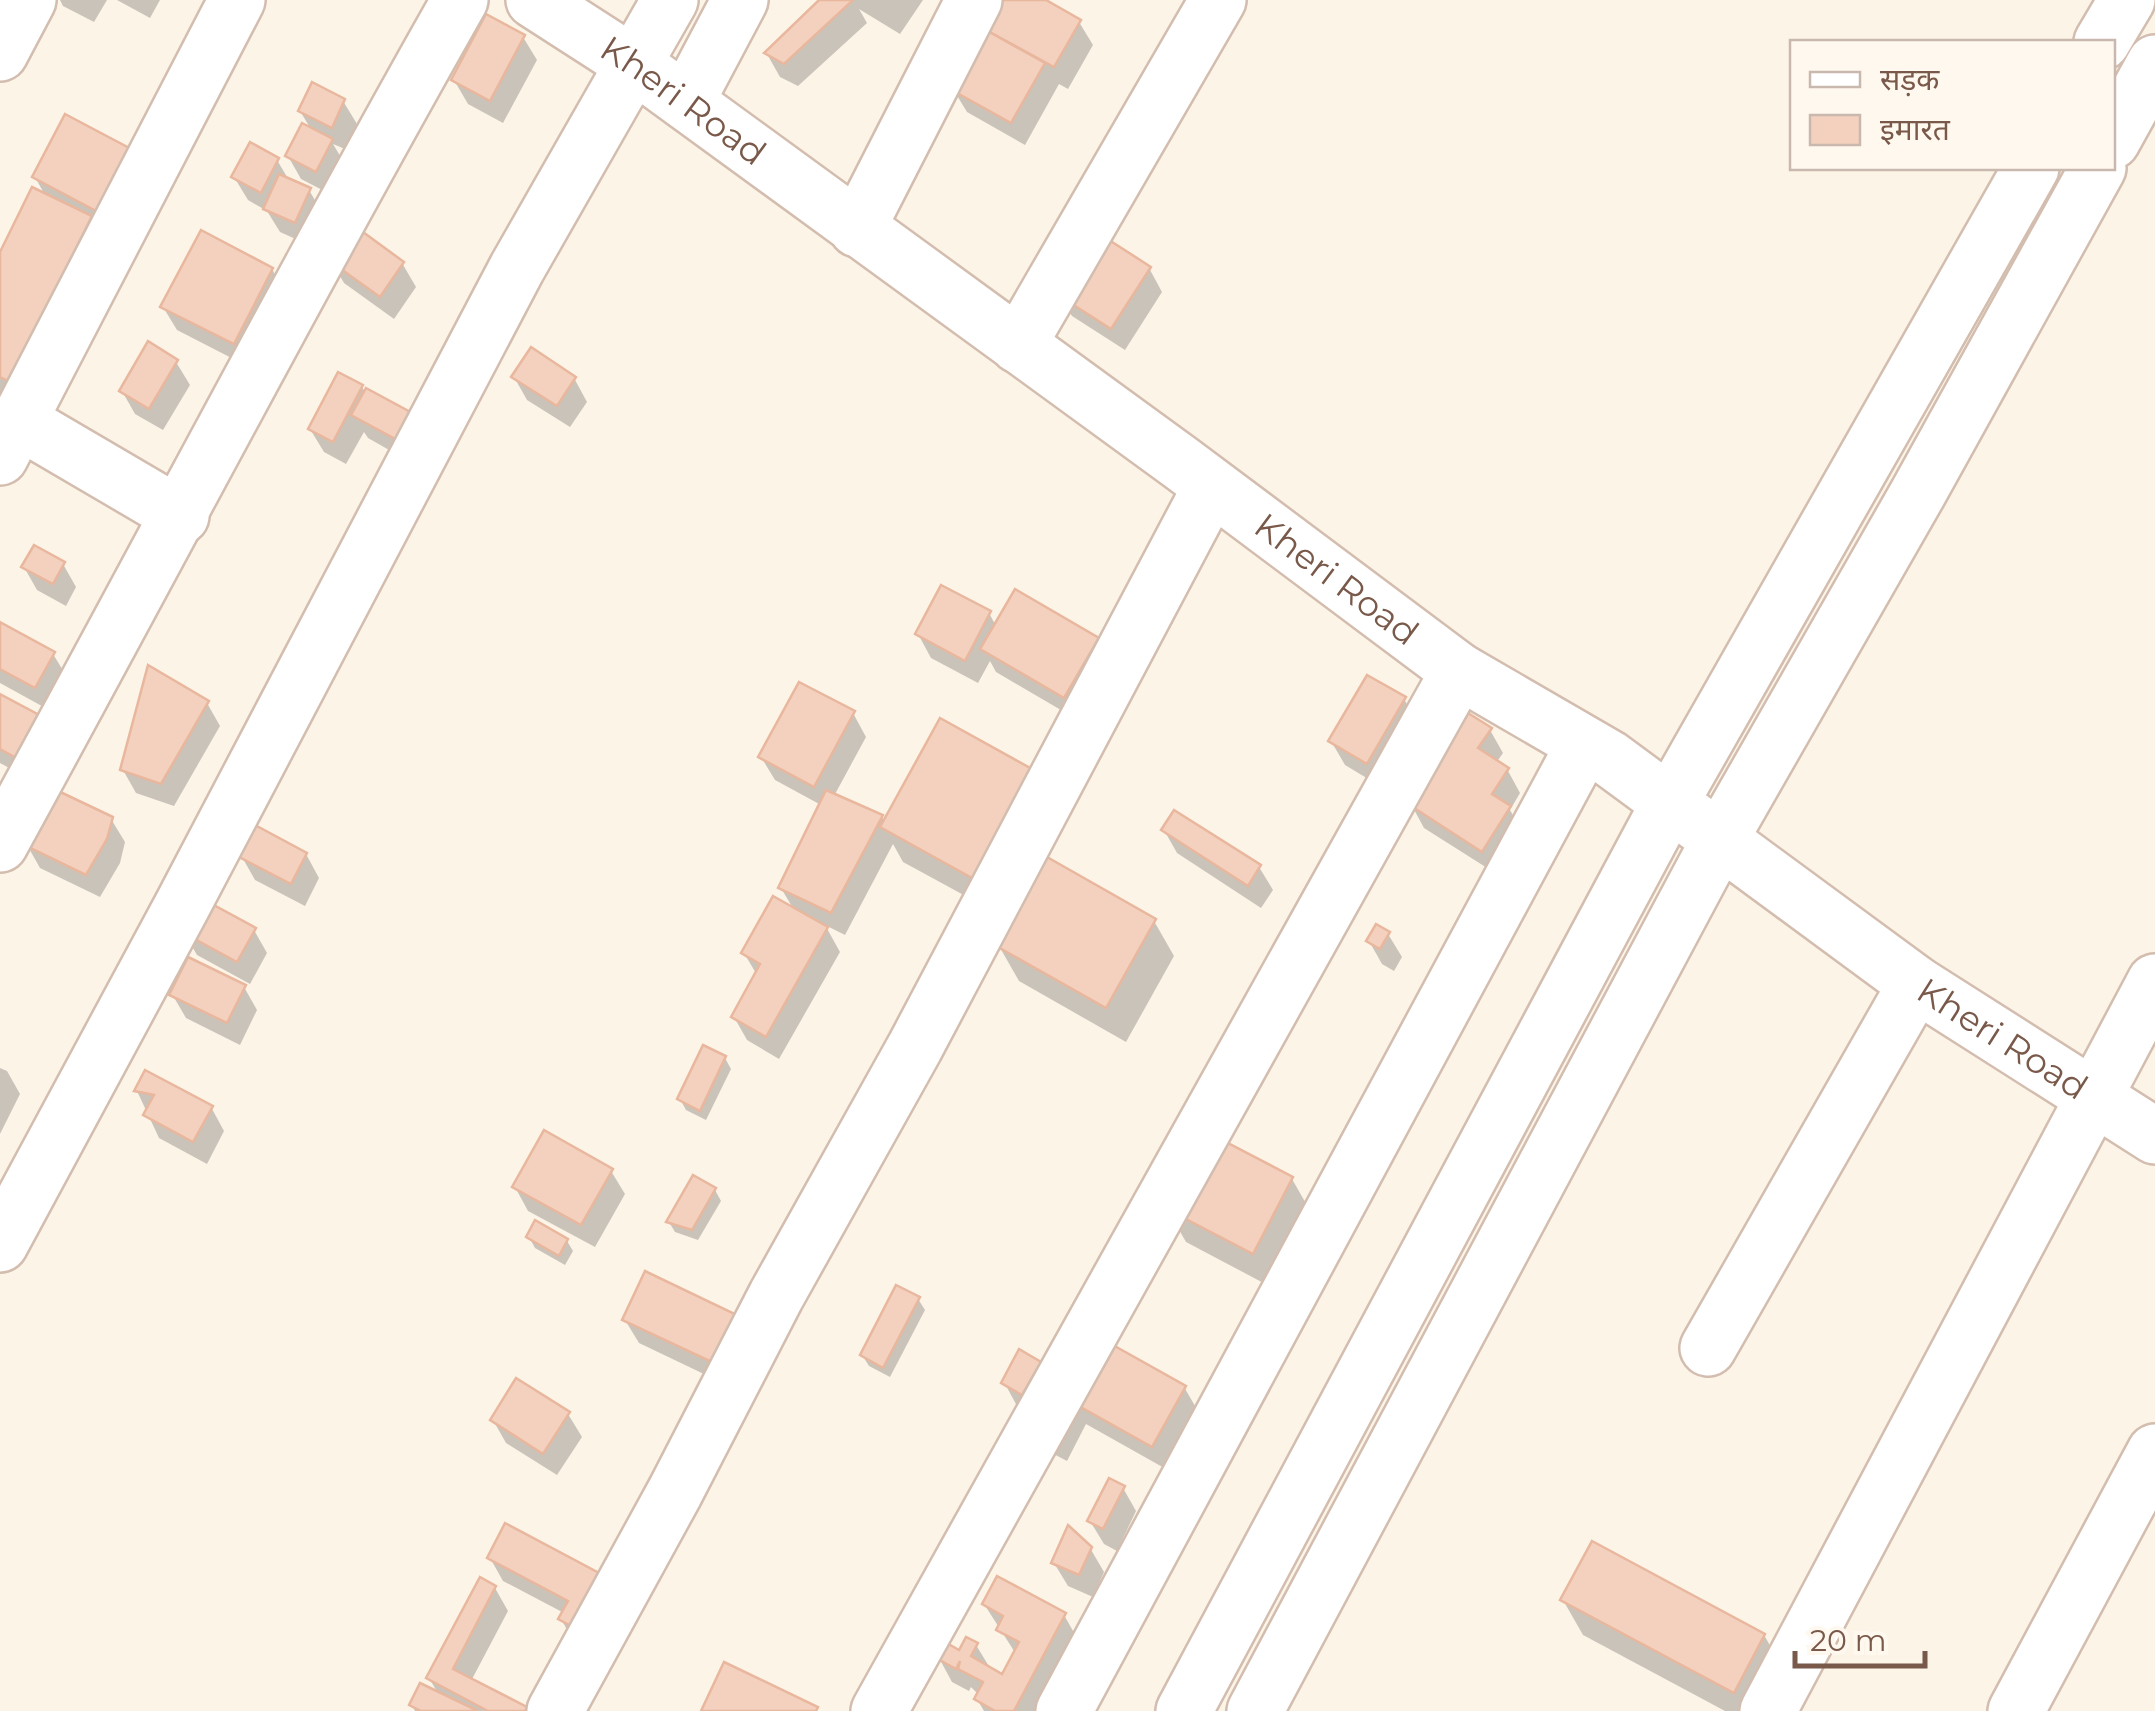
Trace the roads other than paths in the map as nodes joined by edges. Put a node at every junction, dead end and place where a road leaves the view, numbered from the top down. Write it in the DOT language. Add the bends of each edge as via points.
graph roads {
  1 [pos="28,0"];
  2 [pos="238,0"];
  3 [pos="460,0"];
  4 [pos="534,0"];
  5 [pos="670,0"];
  6 [pos="740,0"];
  7 [pos="974,0"];
  8 [pos="1218,0"];
  9 [pos="2126,0"];
  10 [pos="2103,40"];
  11 [pos="0,53"];
  12 [pos="2155,64"];
  13 [pos="636,65"];
  14 [pos="686,102"];
  15 [pos="2115,136"];
  16 [pos="2030,170"];
  17 [pos="2097,170"];
  18 [pos="857,229"];
  19 [pos="1018,345"];
  20 [pos="10,439"];
  21 [pos="1211,487"];
  22 [pos="181,516"];
  23 [pos="1459,671"];
  24 [pos="1584,745"];
  25 [pos="1670,804"];
  26 [pos="1720,838"];
  27 [pos="0,844"];
  28 [pos="2155,982"];
  29 [pos="1916,984"];
  30 [pos="2094,1097"];
  31 [pos="2155,1136"];
  32 [pos="0,1244"];
  33 [pos="1708,1348"];
  34 [pos="2155,1452"];
  35 [pos="555,1711"];
  36 [pos="880,1711"];
  37 [pos="1064,1711"];
  38 [pos="1184,1711"];
  39 [pos="1255,1711"];
  40 [pos="1768,1711"];
  41 [pos="2016,1711"];
  1 -- 11 [label="street"];
  2 -- 20 [label="street"];
  3 -- 22 [label="street"];
  4 -- 13 [label="street, Kheri Road"];
  5 -- 13 [label="street"];
  6 -- 14 [label="street"];
  7 -- 18 [label="street"];
  8 -- 19 [label="street"];
  9 -- 10 [label="street"];
  12 -- 15 [label="street"];
  13 -- 14 [label="street, Kheri Road"];
  13 -- 32 [label="street" via="517,268"];
  14 -- 18 [label="street, Kheri Road"];
  16 -- 25 [label="street"];
  17 -- 26 [label="street"];
  18 -- 19 [label="street, Kheri Road"];
  19 -- 21 [label="street, Kheri Road"];
  20 -- 22 [label="street"];
  21 -- 23 [label="street, Kheri Road"];
  21 -- 35 [label="street"];
  22 -- 27 [label="street"];
  23 -- 24 [label="street, Kheri Road"];
  23 -- 36 [label="street"];
  24 -- 25 [label="street, Kheri Road"];
  24 -- 37 [label="street"];
  25 -- 26 [label="street, Kheri Road"];
  25 -- 38 [label="street"];
  26 -- 29 [label="street, Kheri Road"];
  26 -- 39 [label="street"];
  28 -- 30 [label="street"];
  29 -- 30 [label="street, Kheri Road"];
  29 -- 33 [label="street"];
  30 -- 31 [label="street, Kheri Road"];
  30 -- 40 [label="street"];
  34 -- 41 [label="street"];
}
